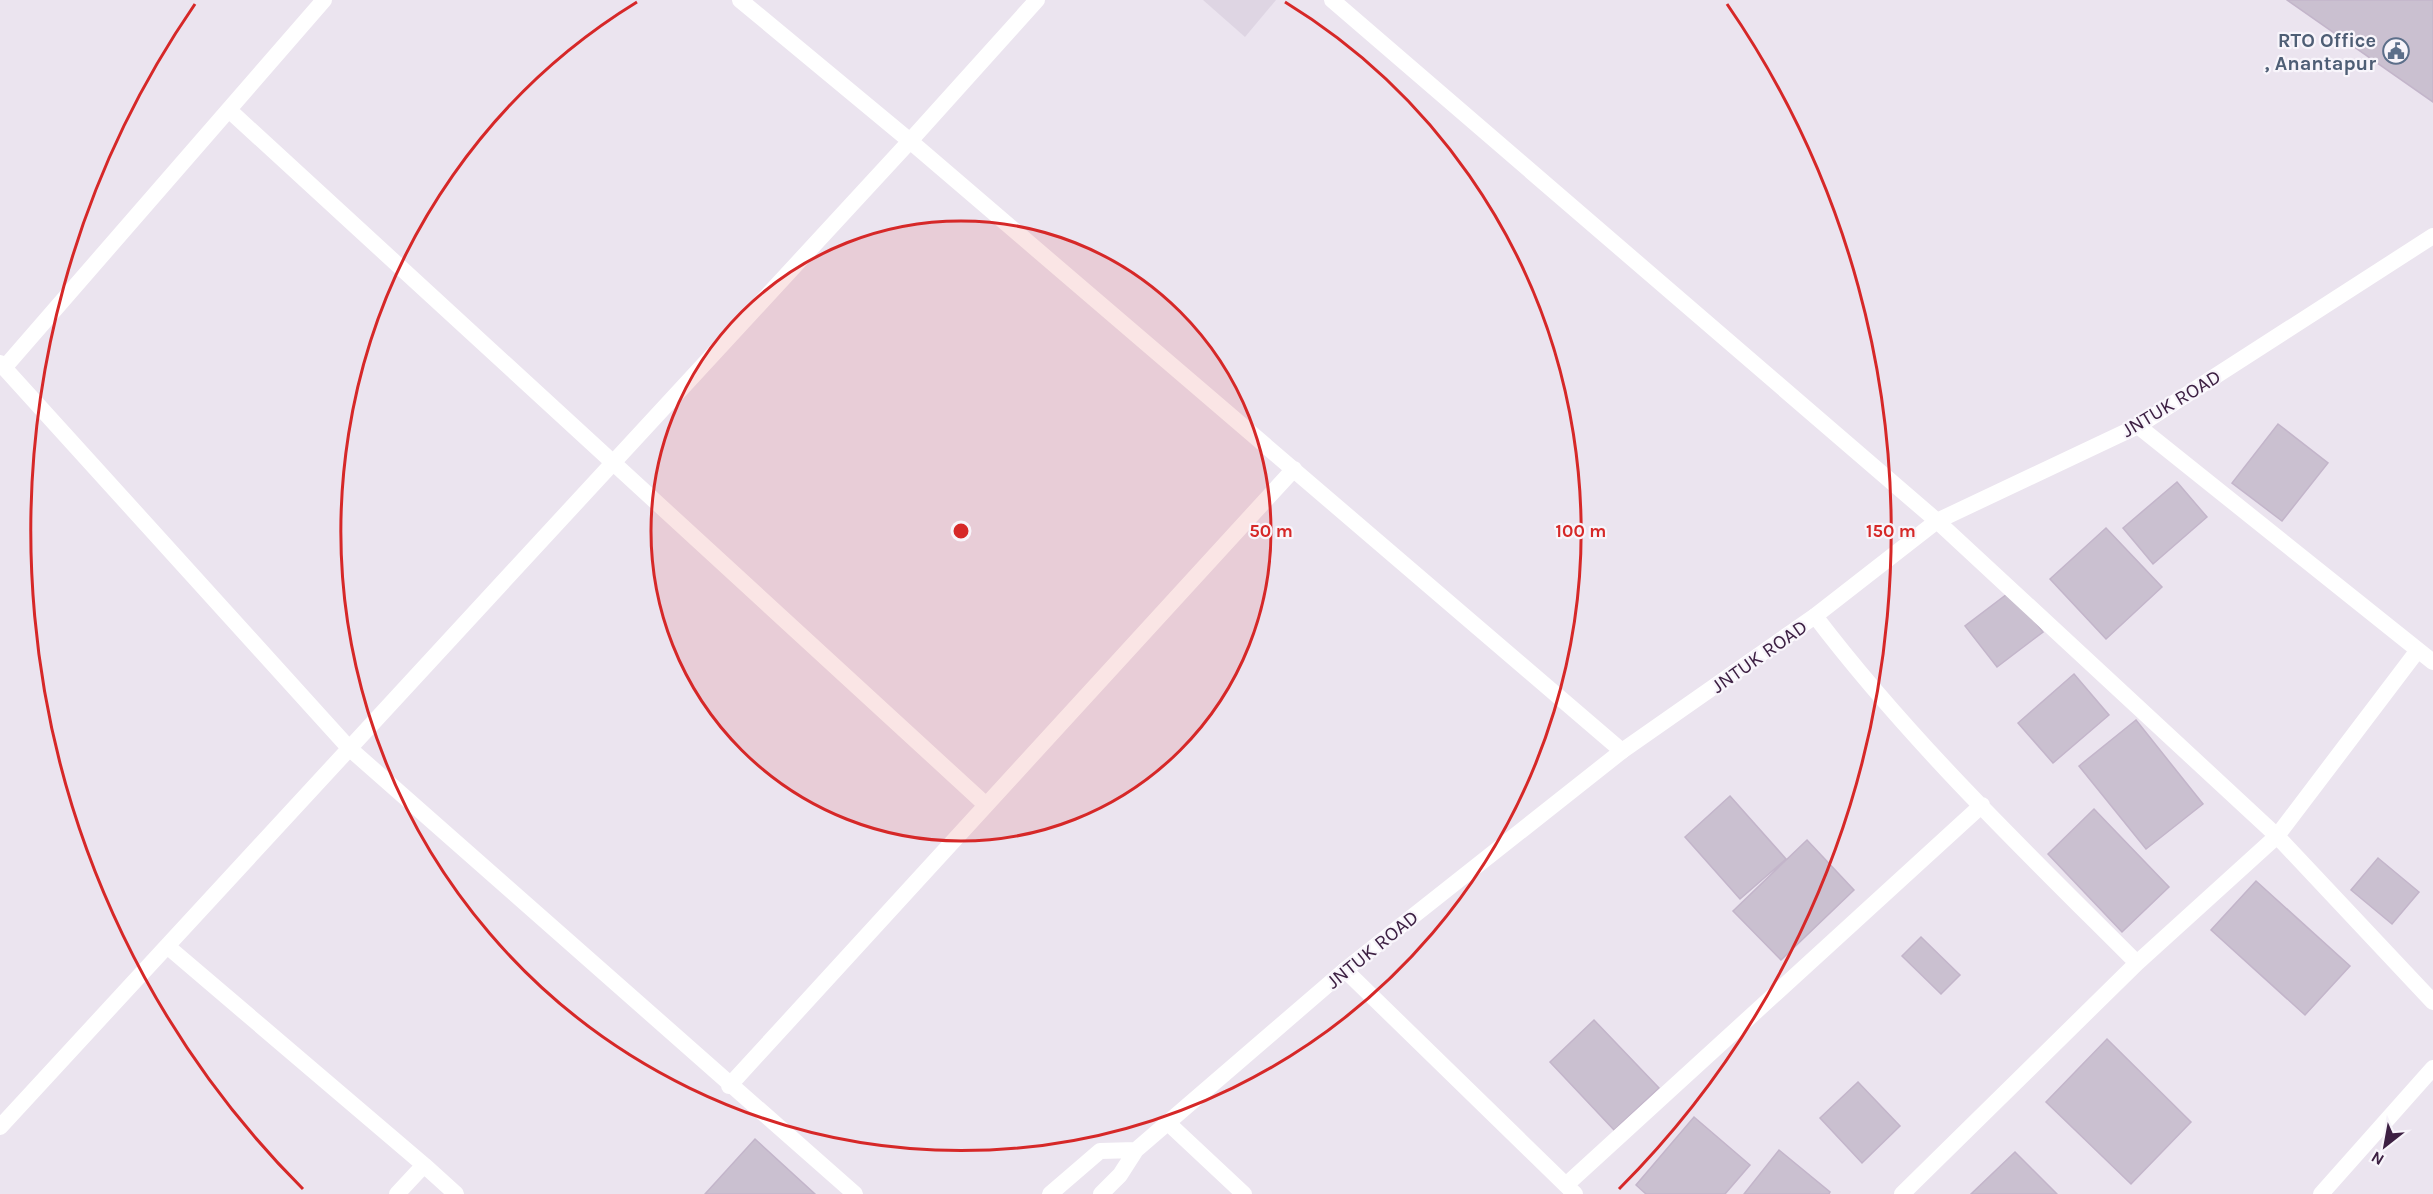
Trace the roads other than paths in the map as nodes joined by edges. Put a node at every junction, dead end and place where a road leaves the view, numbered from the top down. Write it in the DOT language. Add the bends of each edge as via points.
graph roads {
  1 [pos="324,0"];
  2 [pos="740,0"];
  3 [pos="1037,0"];
  4 [pos="1332,0"];
  5 [pos="229,110"];
  6 [pos="910,141"];
  7 [pos="2433,236"];
  8 [pos="2,366"];
  9 [pos="2138,426"];
  10 [pos="614,462"];
  11 [pos="1294,469"];
  12 [pos="1938,521"];
  13 [pos="1815,616"];
  14 [pos="2418,650"];
  15 [pos="2433,662"];
  16 [pos="349,748"];
  17 [pos="1622,751"];
  18 [pos="986,805"];
  19 [pos="1982,805"];
  20 [pos="2277,836"];
  21 [pos="167,946"];
  22 [pos="2137,963"];
  23 [pos="1345,970"];
  24 [pos="2433,1002"];
  25 [pos="2433,1068"];
  26 [pos="729,1086"];
  27 [pos="1167,1122"];
  28 [pos="0,1128"];
  29 [pos="1136,1150"];
  30 [pos="424,1165"];
  31 [pos="1571,1189"];
  32 [pos="397,1194"];
  33 [pos="456,1194"];
  34 [pos="855,1194"];
  35 [pos="1050,1194"];
  36 [pos="1101,1194"];
  37 [pos="1244,1194"];
  38 [pos="1902,1194"];
  39 [pos="2321,1194"];
  1 -- 5 [label="street"];
  2 -- 6 [label="street"];
  3 -- 6 [label="street"];
  4 -- 12 [label="street"];
  5 -- 8 [label="street"];
  5 -- 10 [label="street"];
  6 -- 10 [label="street"];
  6 -- 11 [label="street"];
  7 -- 9 [label="street, JNTUK ROAD"];
  8 -- 16 [label="street"];
  9 -- 12 [label="street, JNTUK ROAD"];
  9 -- 14 [label="street"];
  10 -- 16 [label="street"];
  10 -- 18 [label="street"];
  11 -- 17 [label="street"];
  11 -- 18 [label="street"];
  12 -- 13 [label="street, JNTUK ROAD"];
  12 -- 20 [label="street"];
  13 -- 17 [label="street, JNTUK ROAD"];
  13 -- 19 [label="street" via="1862,678"];
  14 -- 15 [label="street"];
  14 -- 20 [label="street"];
  16 -- 21 [label="street"];
  16 -- 26 [label="street"];
  17 -- 23 [label="street, JNTUK ROAD"];
  18 -- 26 [label="street"];
  19 -- 22 [label="street"];
  19 -- 31 [label="street"];
  20 -- 22 [label="street"];
  20 -- 24 [label="street"];
  21 -- 28 [label="street"];
  21 -- 30 [label="street"];
  22 -- 38 [label="street"];
  23 -- 27 [label="street, JNTUK ROAD"];
  23 -- 31 [label="street"];
  25 -- 39 [label="street"];
  26 -- 34 [label="street"];
  27 -- 29 [label="street, JNTUK ROAD"];
  27 -- 37 [label="street"];
  29 -- 35 [label="street" via="1100,1151"];
  29 -- 36 [label="street, JNTUK ROAD" via="1120,1175"];
  30 -- 32 [label="street"];
  30 -- 33 [label="street"];
}
